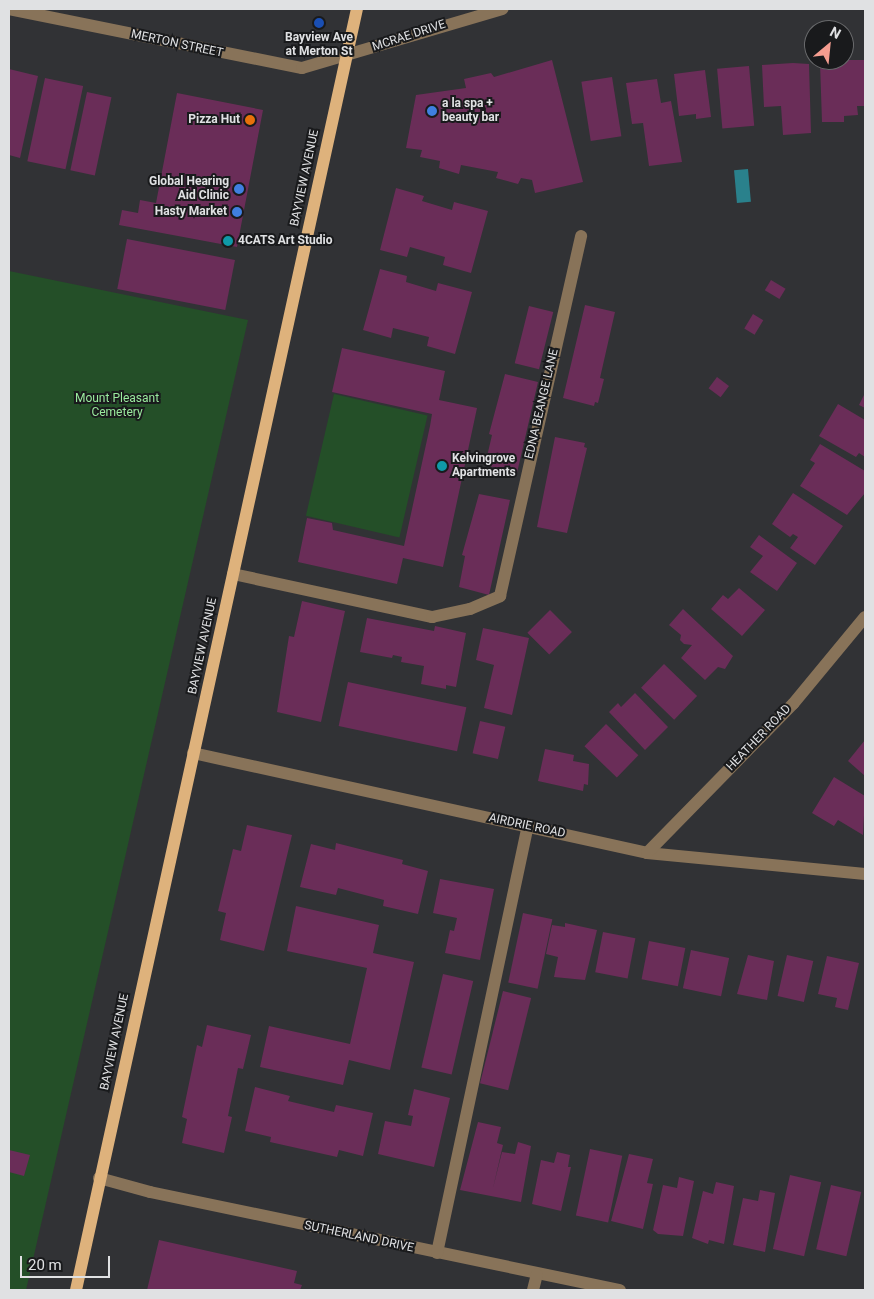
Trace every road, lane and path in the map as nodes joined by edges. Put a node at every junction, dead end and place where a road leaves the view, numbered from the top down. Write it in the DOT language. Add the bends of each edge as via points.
graph roads {
  1 [pos="357,9"];
  2 [pos="502,9"];
  3 [pos="9,10"];
  4 [pos="346,57"];
  5 [pos="580,236"];
  6 [pos="233,574"];
  7 [pos="865,617"];
  8 [pos="193,753"];
  9 [pos="528,825"];
  10 [pos="647,853"];
  11 [pos="865,874"];
  12 [pos="99,1178"];
  13 [pos="437,1253"];
  14 [pos="537,1274"];
  15 [pos="76,1290"];
  16 [pos="533,1290"];
  17 [pos="620,1290"];
  1 -- 4 [label="main road, BAYVIEW AVENUE"];
  2 -- 4 [label="street, MCRAE DRIVE" via="422,30"];
  3 -- 4 [label="street, MERTON STREET" via="292,68"];
  4 -- 6 [label="main road, BAYVIEW AVENUE"];
  5 -- 6 [label="street, EDNA BEANGE LANE" via="500,596 470,609 432,617"];
  6 -- 8 [label="main road, BAYVIEW AVENUE"];
  7 -- 10 [label="street, HEATHER ROAD" via="793,704"];
  8 -- 9 [label="street, AIRDRIE ROAD"];
  8 -- 12 [label="main road, BAYVIEW AVENUE"];
  9 -- 10 [label="street, AIRDRIE ROAD"];
  9 -- 13 [label="street"];
  10 -- 11 [label="street, AIRDRIE ROAD"];
  12 -- 13 [label="street, SUTHERLAND DRIVE" via="150,1192"];
  12 -- 15 [label="main road, BAYVIEW AVENUE"];
  13 -- 14 [label="street, SUTHERLAND DRIVE"];
  14 -- 16 [label="street"];
  14 -- 17 [label="street, SUTHERLAND DRIVE"];
}
